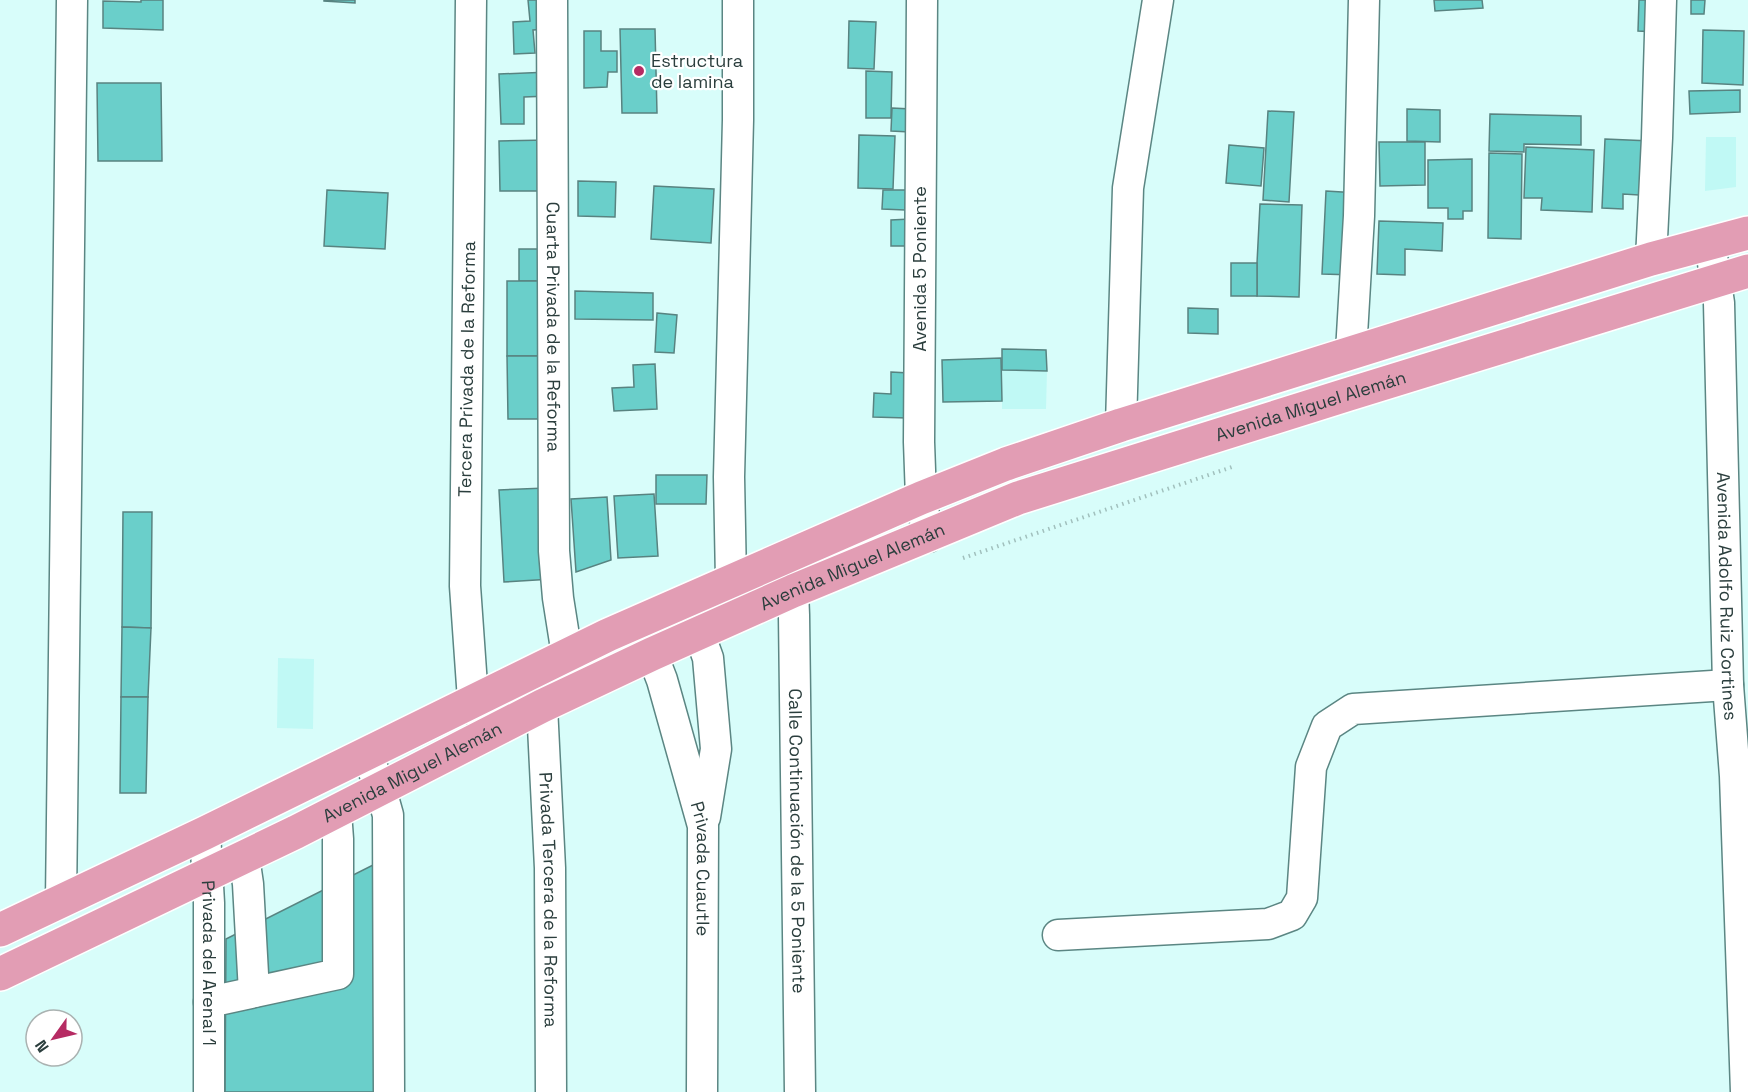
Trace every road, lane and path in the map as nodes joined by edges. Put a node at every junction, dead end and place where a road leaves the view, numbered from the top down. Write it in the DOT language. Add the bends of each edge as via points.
graph roads {
  1 [pos="72,0"];
  2 [pos="471,0"];
  3 [pos="552,0"];
  4 [pos="738,0"];
  5 [pos="922,0"];
  6 [pos="1158,0"];
  7 [pos="1364,0"];
  8 [pos="1661,0"];
  9 [pos="1748,233"];
  10 [pos="1710,243"];
  11 [pos="1651,259"];
  12 [pos="1748,271"];
  13 [pos="1716,280"];
  14 [pos="1351,352"];
  15 [pos="1121,425"];
  16 [pos="1245,463"];
  17 [pos="921,498"];
  18 [pos="928,537"];
  19 [pos="952,562"];
  20 [pos="731,580"];
  21 [pos="792,591"];
  22 [pos="699,633"];
  23 [pos="652,654"];
  24 [pos="567,655"];
  25 [pos="1728,685"];
  26 [pos="473,700"];
  27 [pos="542,706"];
  28 [pos="489,734"];
  29 [pos="367,754"];
  30 [pos="381,790"];
  31 [pos="336,812"];
  32 [pos="703,826"];
  33 [pos="205,833"];
  34 [pos="244,857"];
  35 [pos="208,875"];
  36 [pos="61,901"];
  37 [pos="0,930"];
  38 [pos="1058,935"];
  39 [pos="0,974"];
  40 [pos="254,992"];
  41 [pos="209,1002"];
  42 [pos="209,1092"];
  43 [pos="388,1092"];
  44 [pos="551,1092"];
  45 [pos="702,1092"];
  46 [pos="800,1092"];
  47 [pos="1746,1092"];
  1 -- 36 [label="street"];
  2 -- 26 [label="street, Tercera Privada de la Reforma" via="465,586"];
  3 -- 24 [label="street, Cuarta Privada de la Reforma" via="554,551"];
  4 -- 20 [label="street" via="729,477"];
  5 -- 17 [label="street, Avenida 5 Poniente"];
  6 -- 15 [label="street" via="1128,188"];
  7 -- 14 [label="street"];
  8 -- 11 [label="street"];
  9 -- 10 [label="main road, Avenida Miguel Alemán"];
  10 -- 11 [label="main road, Avenida Miguel Alemán"];
  10 -- 13 [label="street, Avenida Adolfo Ruiz Cortines"];
  11 -- 14 [label="main road, Avenida Miguel Alemán"];
  12 -- 13 [label="main road, Avenida Miguel Alemán"];
  13 -- 18 [label="main road, Avenida Miguel Alemán" via="1018,498"];
  13 -- 25 [label="street, Avenida Adolfo Ruiz Cortines"];
  14 -- 15 [label="main road, Avenida Miguel Alemán"];
  15 -- 17 [label="main road, Avenida Miguel Alemán"];
  16 -- 19 [label="path"];
  17 -- 18 [label="street, Avenida 5 Poniente"];
  17 -- 20 [label="main road, Avenida Miguel Alemán"];
  18 -- 21 [label="main road, Avenida Miguel Alemán"];
  20 -- 24 [label="main road, Avenida Miguel Alemán"];
  21 -- 22 [label="main road, Avenida Miguel Alemán"];
  21 -- 46 [label="street, Calle Continuación de la 5 Poniente"];
  22 -- 23 [label="main road, Avenida Miguel Alemán"];
  22 -- 32 [label="street" via="708,658 717,749"];
  23 -- 27 [label="main road, Avenida Miguel Alemán"];
  23 -- 32 [label="street, Privada Cuautle"];
  24 -- 26 [label="main road, Avenida Miguel Alemán"];
  25 -- 38 [label="street" via="1353,708 1327,726 1311,767 1302,898 1292,915 1268,924"];
  25 -- 47 [label="street, Avenida Adolfo Ruiz Cortines"];
  26 -- 28 [label="street, Tercera Privada de la Reforma"];
  26 -- 29 [label="main road, Avenida Miguel Alemán"];
  27 -- 28 [label="main road, Avenida Miguel Alemán"];
  27 -- 44 [label="street, Privada Tercera de la Reforma" via="550,868"];
  28 -- 30 [label="main road, Avenida Miguel Alemán"];
  29 -- 30 [label="street"];
  29 -- 33 [label="main road, Avenida Miguel Alemán"];
  30 -- 31 [label="main road, Avenida Miguel Alemán"];
  30 -- 43 [label="street" via="388,815"];
  31 -- 34 [label="main road, Avenida Miguel Alemán"];
  31 -- 40 [label="street" via="338,974"];
  32 -- 45 [label="street, Privada Cuautle"];
  33 -- 35 [label="street, Privada del Arenal 1"];
  33 -- 36 [label="main road, Avenida Miguel Alemán"];
  34 -- 35 [label="main road, Avenida Miguel Alemán"];
  34 -- 40 [label="street"];
  35 -- 39 [label="main road, Avenida Miguel Alemán"];
  35 -- 41 [label="street, Privada del Arenal 1"];
  36 -- 37 [label="main road, Avenida Miguel Alemán"];
  40 -- 41 [label="street"];
  41 -- 42 [label="street, Privada del Arenal 1"];
}
